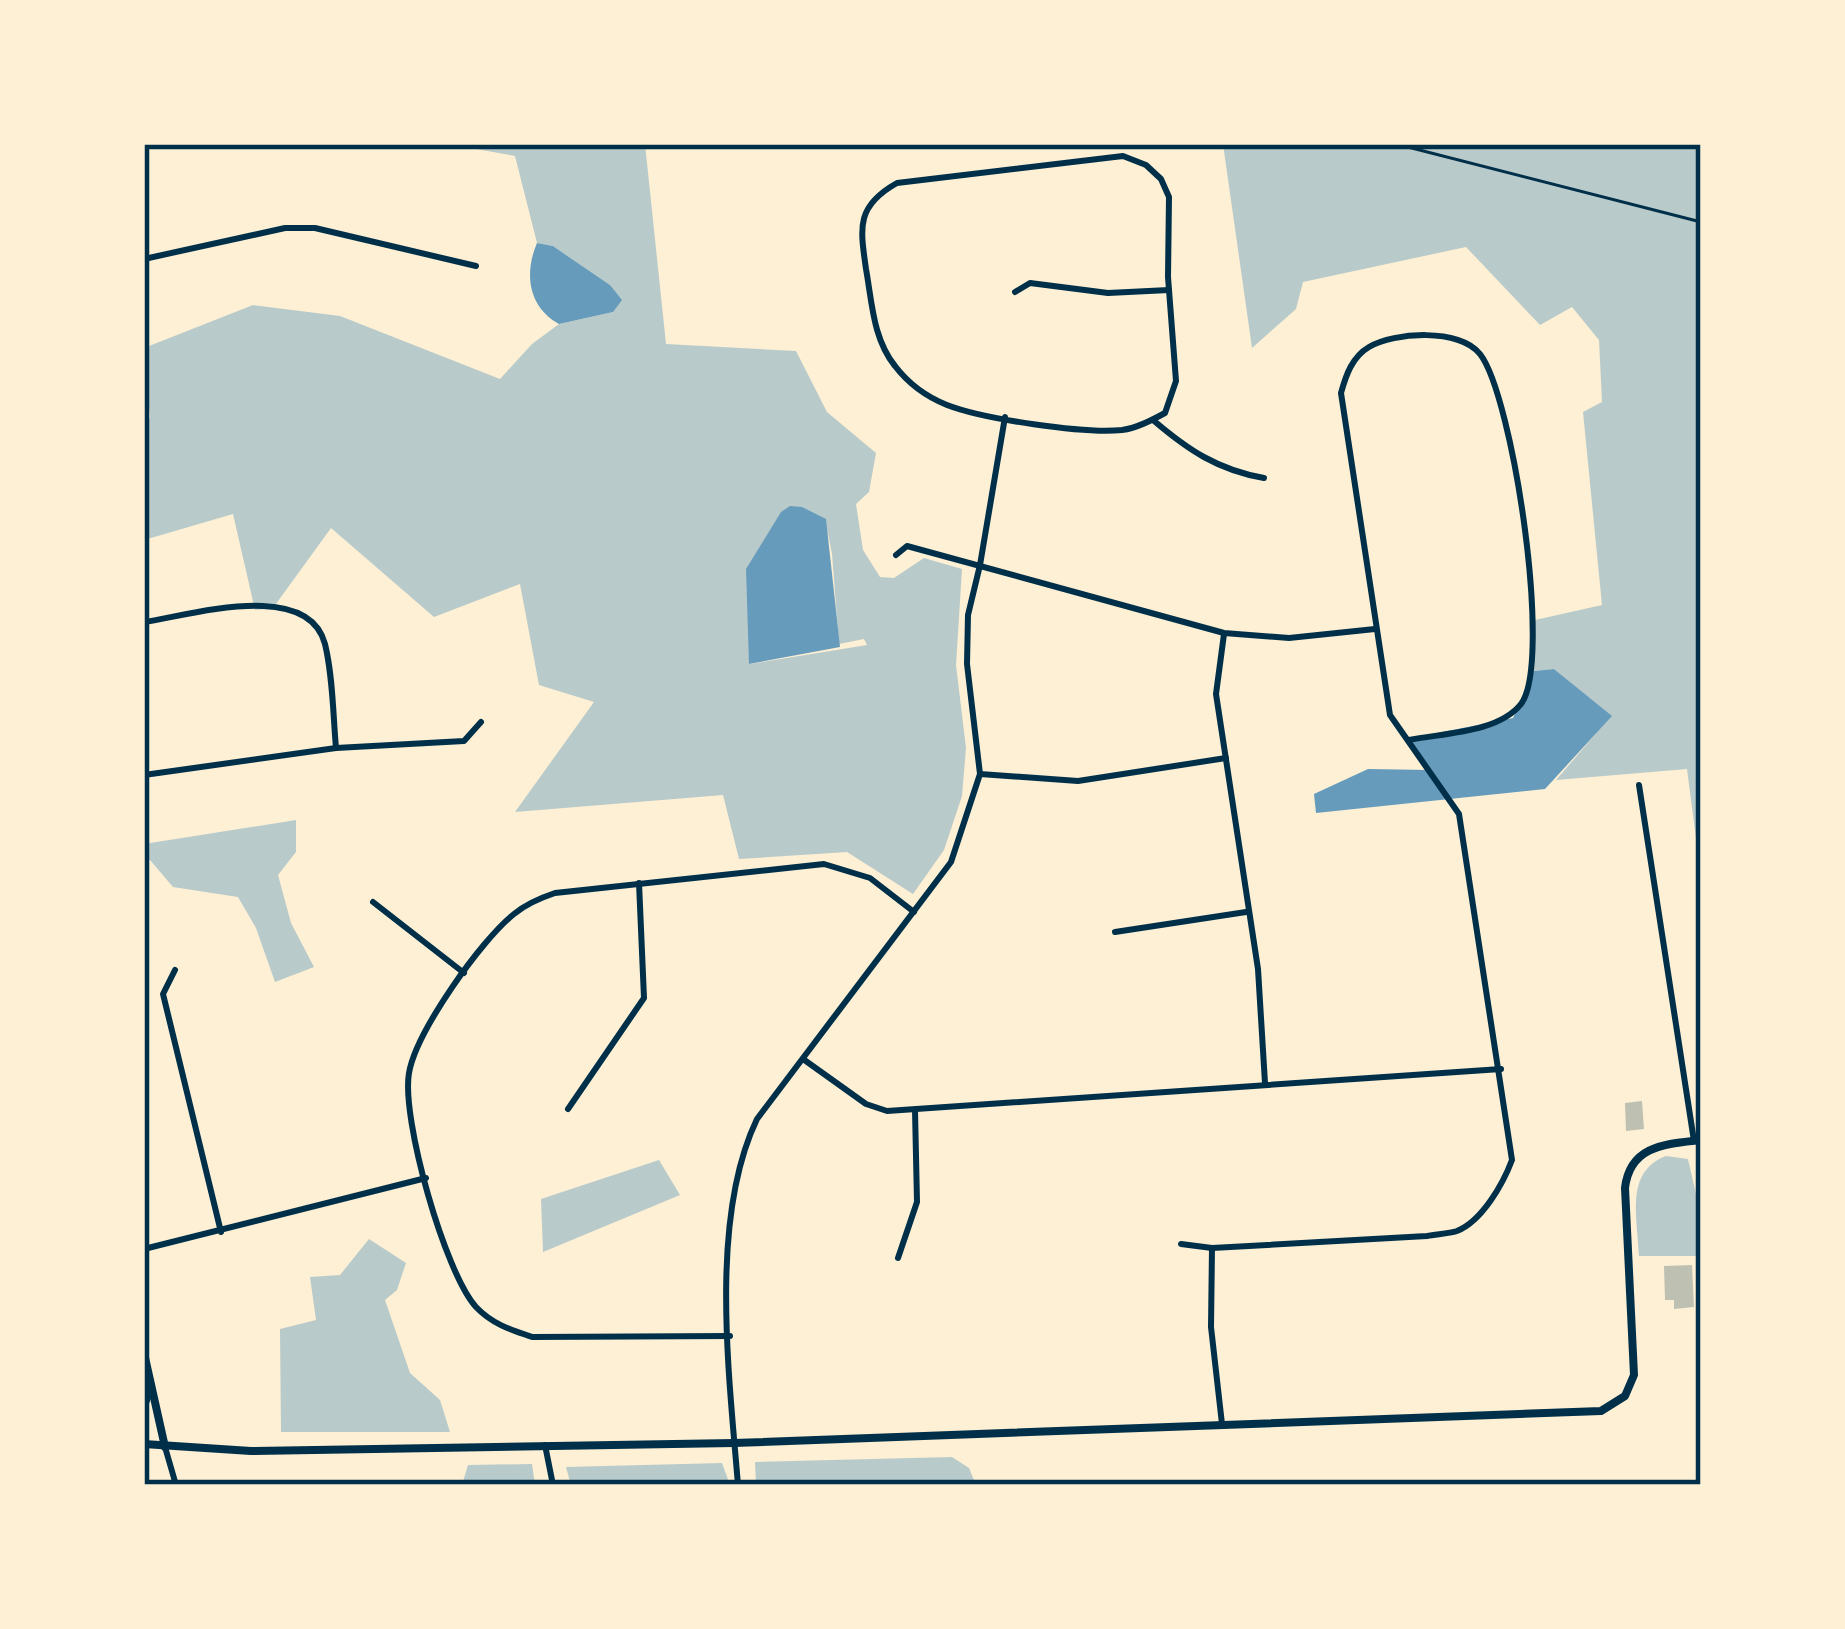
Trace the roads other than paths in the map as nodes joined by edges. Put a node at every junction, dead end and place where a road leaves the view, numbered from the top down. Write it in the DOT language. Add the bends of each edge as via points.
graph roads {
  1 [pos="144,259"];
  2 [pos="476,266"];
  3 [pos="1168,290"];
  4 [pos="1015,292"];
  5 [pos="1005,417"];
  6 [pos="1153,420"];
  7 [pos="1264,478"];
  8 [pos="896,555"];
  9 [pos="980,565"];
  10 [pos="144,622"];
  11 [pos="1375,629"];
  12 [pos="1224,633"];
  13 [pos="481,722"];
  14 [pos="1409,740"];
  15 [pos="336,748"];
  16 [pos="1226,758"];
  17 [pos="144,775"];
  18 [pos="980,775"];
  19 [pos="1639,785"];
  20 [pos="639,883"];
  21 [pos="373,902"];
  22 [pos="914,912"];
  23 [pos="1246,912"];
  24 [pos="1114,932"];
  25 [pos="175,970"];
  26 [pos="464,973"];
  27 [pos="803,1059"];
  28 [pos="1501,1070"];
  29 [pos="1265,1083"];
  30 [pos="568,1109"];
  31 [pos="915,1109"];
  32 [pos="1697,1140"];
  33 [pos="426,1178"];
  34 [pos="221,1232"];
  35 [pos="1181,1244"];
  36 [pos="1212,1248"];
  37 [pos="144,1249"];
  38 [pos="898,1258"];
  39 [pos="730,1336"];
  40 [pos="144,1353"];
  41 [pos="151,1385"];
  42 [pos="144,1406"];
  43 [pos="1222,1427"];
  44 [pos="734,1443"];
  45 [pos="144,1444"];
  46 [pos="545,1445"];
  47 [pos="166,1447"];
  48 [pos="176,1485"];
  49 [pos="554,1485"];
  50 [pos="738,1485"];
  1 -- 2 [label="street" via="315,228"];
  3 -- 4 [label="street" via="1108,293 1030,283"];
  3 -- 5 [label="street" via="1169,197 1161,179 1123,156 897,183 881,192 860,229 882,344 932,398"];
  3 -- 6 [label="street" via="1176,381 1165,413"];
  5 -- 6 [label="street" via="1093,430"];
  5 -- 9 [label="street"];
  6 -- 7 [label="street" via="1218,466"];
  8 -- 9 [label="street" via="907,546"];
  9 -- 12 [label="street"];
  9 -- 18 [label="street" via="967,664"];
  10 -- 15 [label="street" via="256,605 309,618 324,640"];
  11 -- 12 [label="street" via="1289,638"];
  11 -- 14 [label="street" via="1390,715"];
  11 -- 14 [label="street" via="1341,393 1346,375 1372,345 1461,338 1490,369 1508,436 1532,598 1531,683 1522,702 1493,724"];
  12 -- 16 [label="street" via="1216,694"];
  13 -- 15 [label="street" via="464,741"];
  14 -- 28 [label="street" via="1459,814"];
  15 -- 17 [label="street"];
  16 -- 18 [label="street" via="1078,781"];
  16 -- 23 [label="street"];
  18 -- 22 [label="street" via="952,862"];
  19 -- 32 [label="street"];
  20 -- 22 [label="street" via="824,864 871,878"];
  20 -- 26 [label="street" via="533,901"];
  20 -- 30 [label="street" via="644,998"];
  21 -- 26 [label="street"];
  22 -- 27 [label="street"];
  23 -- 24 [label="street"];
  23 -- 29 [label="street"];
  25 -- 34 [label="street" via="163,994"];
  26 -- 33 [label="street" via="409,1069 408,1106"];
  27 -- 31 [label="street" via="866,1104"];
  27 -- 39 [label="street" via="739,1156 726,1235"];
  28 -- 29 [label="street"];
  28 -- 36 [label="street" via="1512,1160 1460,1230"];
  29 -- 31 [label="street"];
  31 -- 38 [label="street" via="916,1202"];
  32 -- 43 [label="street" via="1649,1149 1627,1174 1634,1371 1613,1406"];
  33 -- 34 [label="street"];
  33 -- 39 [label="street" via="449,1263 478,1310 502,1328 532,1337"];
  34 -- 37 [label="street"];
  35 -- 36 [label="street"];
  36 -- 43 [label="street"];
  39 -- 44 [label="street"];
  40 -- 41 [label="street"];
  41 -- 42 [label="street"];
  41 -- 47 [label="street"];
  43 -- 44 [label="street"];
  44 -- 46 [label="street"];
  44 -- 50 [label="street"];
  45 -- 47 [label="street"];
  46 -- 47 [label="street"];
  46 -- 49 [label="street"];
  47 -- 48 [label="street"];
}
